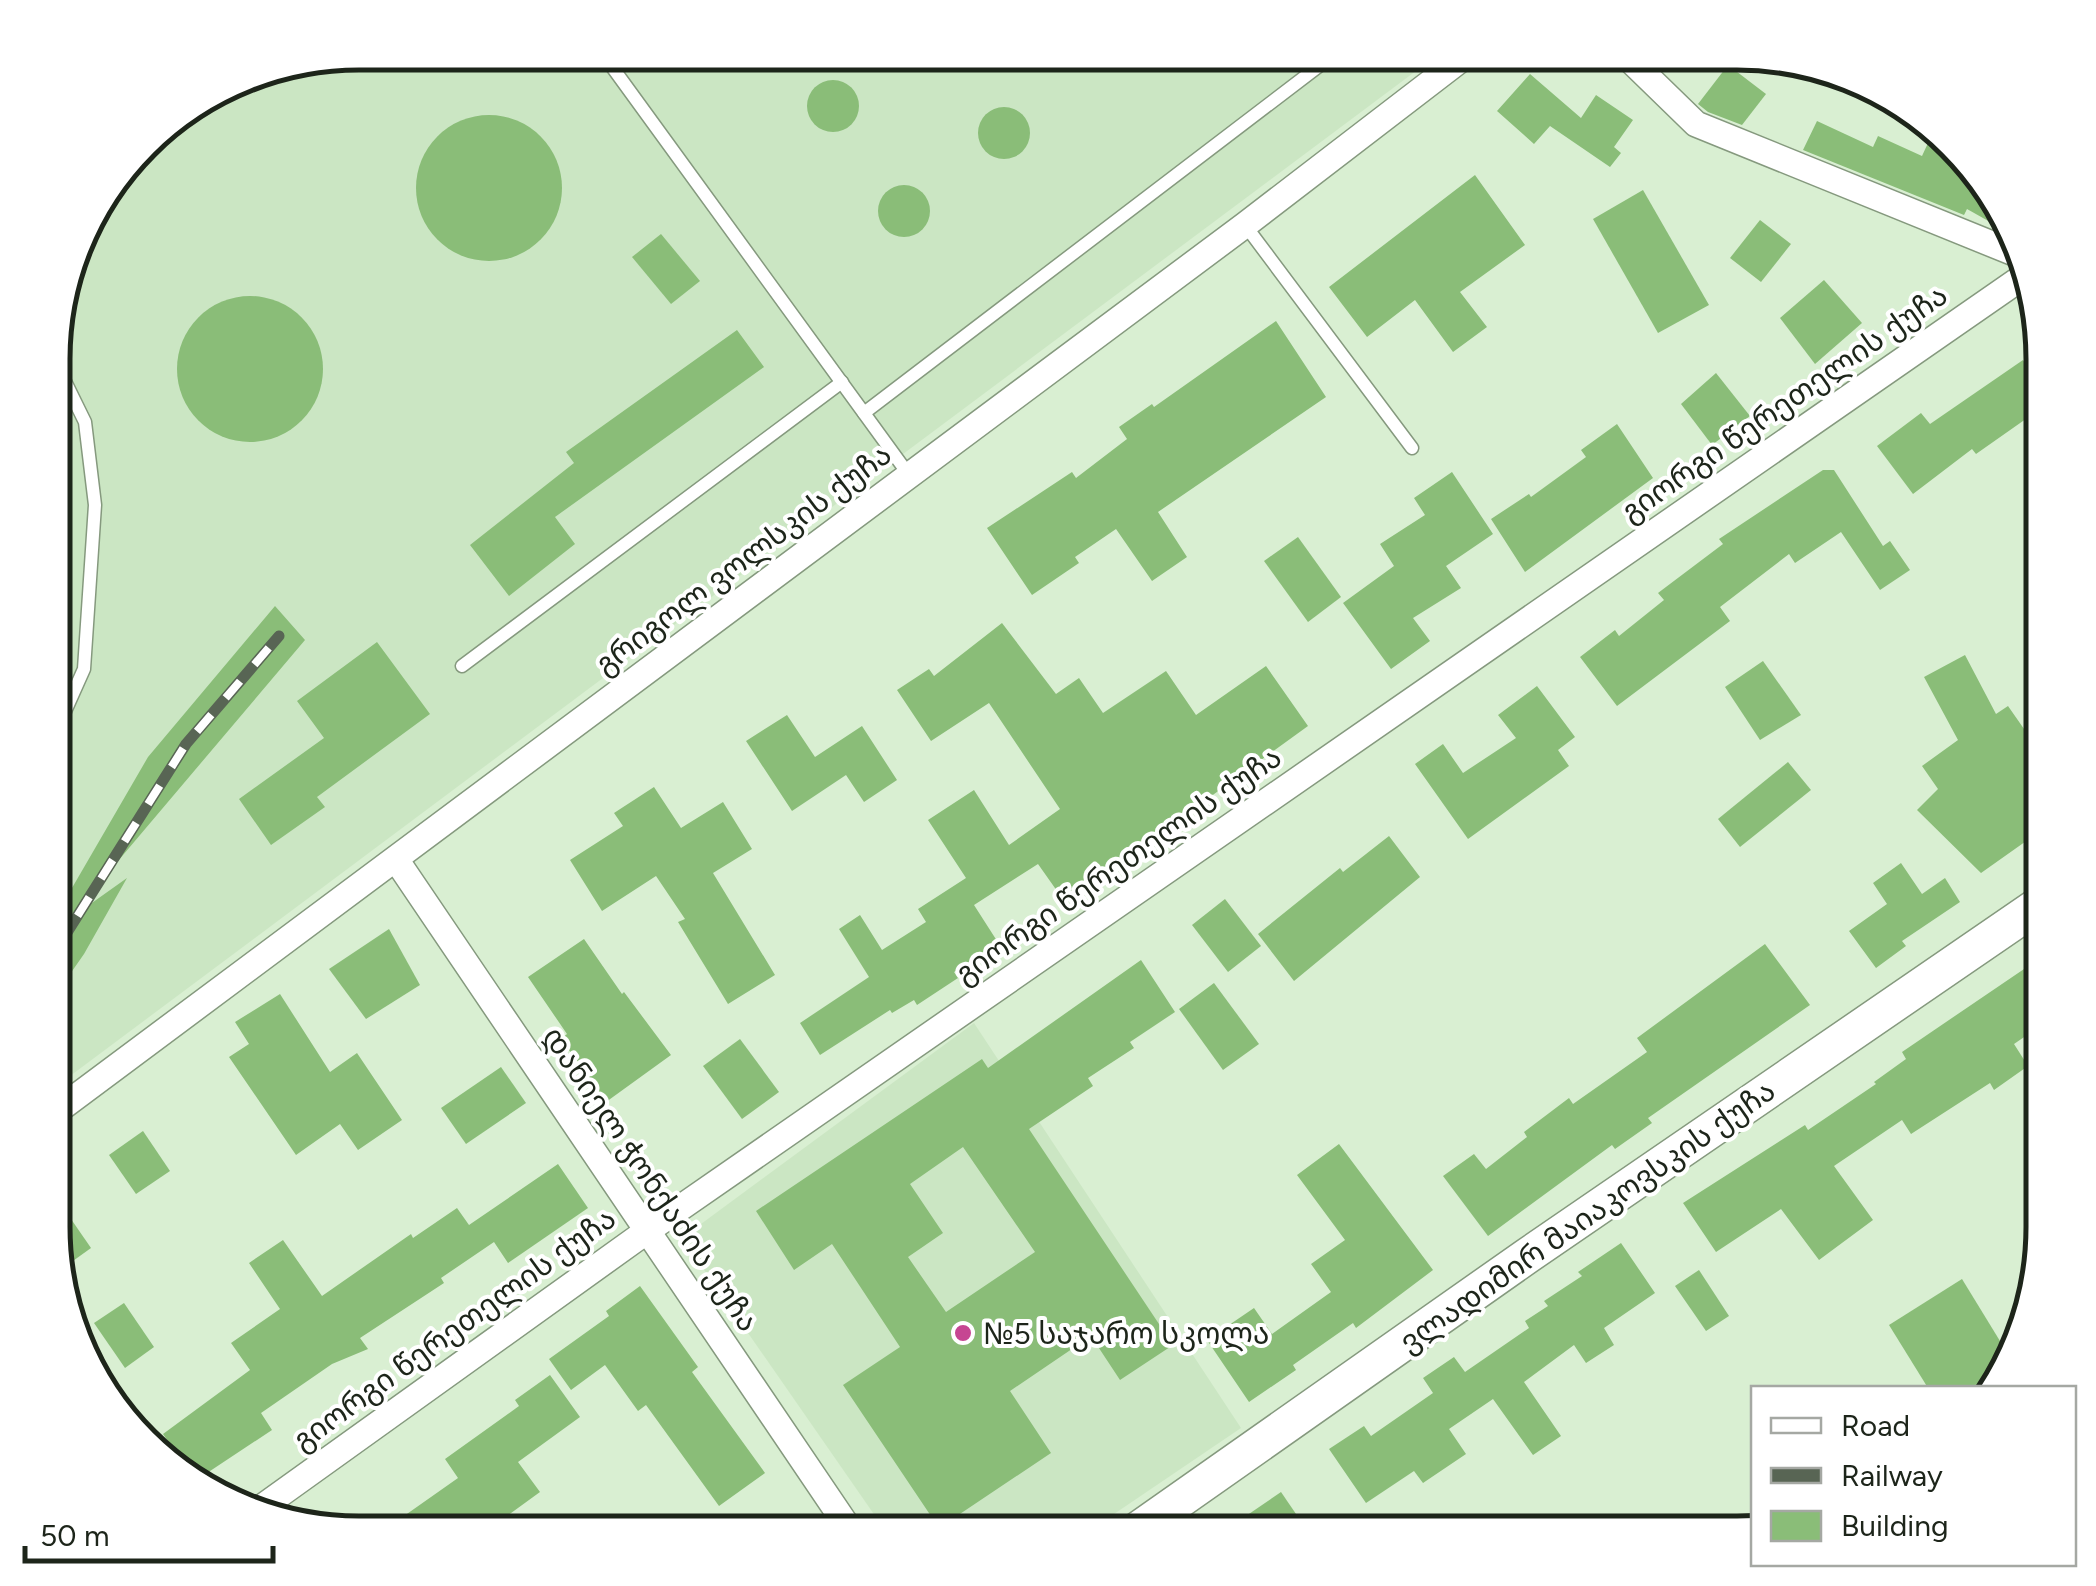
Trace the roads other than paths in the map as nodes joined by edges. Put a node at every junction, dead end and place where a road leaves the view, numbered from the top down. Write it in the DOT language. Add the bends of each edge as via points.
graph roads {
  1 [pos="615,70"];
  2 [pos="1313,71"];
  3 [pos="1446,71"];
  4 [pos="1641,71"];
  5 [pos="1245,225"];
  6 [pos="2004,249"];
  7 [pos="2015,282"];
  8 [pos="842,382"];
  9 [pos="70,392"];
  10 [pos="864,413"];
  11 [pos="1412,448"];
  12 [pos="909,475"];
  13 [pos="462,666"];
  14 [pos="70,700"];
  15 [pos="397,861"];
  16 [pos="2025,914"];
  17 [pos="71,1102"];
  18 [pos="647,1231"];
  19 [pos="270,1501"];
  20 [pos="840,1515"];
  21 [pos="1157,1516"];
  1 -- 8 [label="lane"];
  2 -- 10 [label="lane"];
  3 -- 5 [label="street, გრიგოლ ვოლსკის ქუჩა"];
  4 -- 6 [label="street" via="1696,124"];
  5 -- 11 [label="lane"];
  5 -- 12 [label="street, გრიგოლ ვოლსკის ქუჩა"];
  7 -- 18 [label="street, გიორგი წერეთელის ქუჩა"];
  8 -- 10 [label="lane"];
  8 -- 13 [label="lane"];
  9 -- 14 [label="lane" via="85,422 95,505 84,670"];
  10 -- 12 [label="lane"];
  12 -- 15 [label="street, გრიგოლ ვოლსკის ქუჩა"];
  15 -- 17 [label="street, გრიგოლ ვოლსკის ქუჩა"];
  15 -- 18 [label="street, დანიელ ჭონქაძის ქუჩა"];
  16 -- 21 [label="main road, ვლადიმირ მაიაკოვსკის ქუჩა"];
  18 -- 19 [label="street, გიორგი წერეთელის ქუჩა"];
  18 -- 20 [label="street, დანიელ ჭონქაძის ქუჩა"];
}
